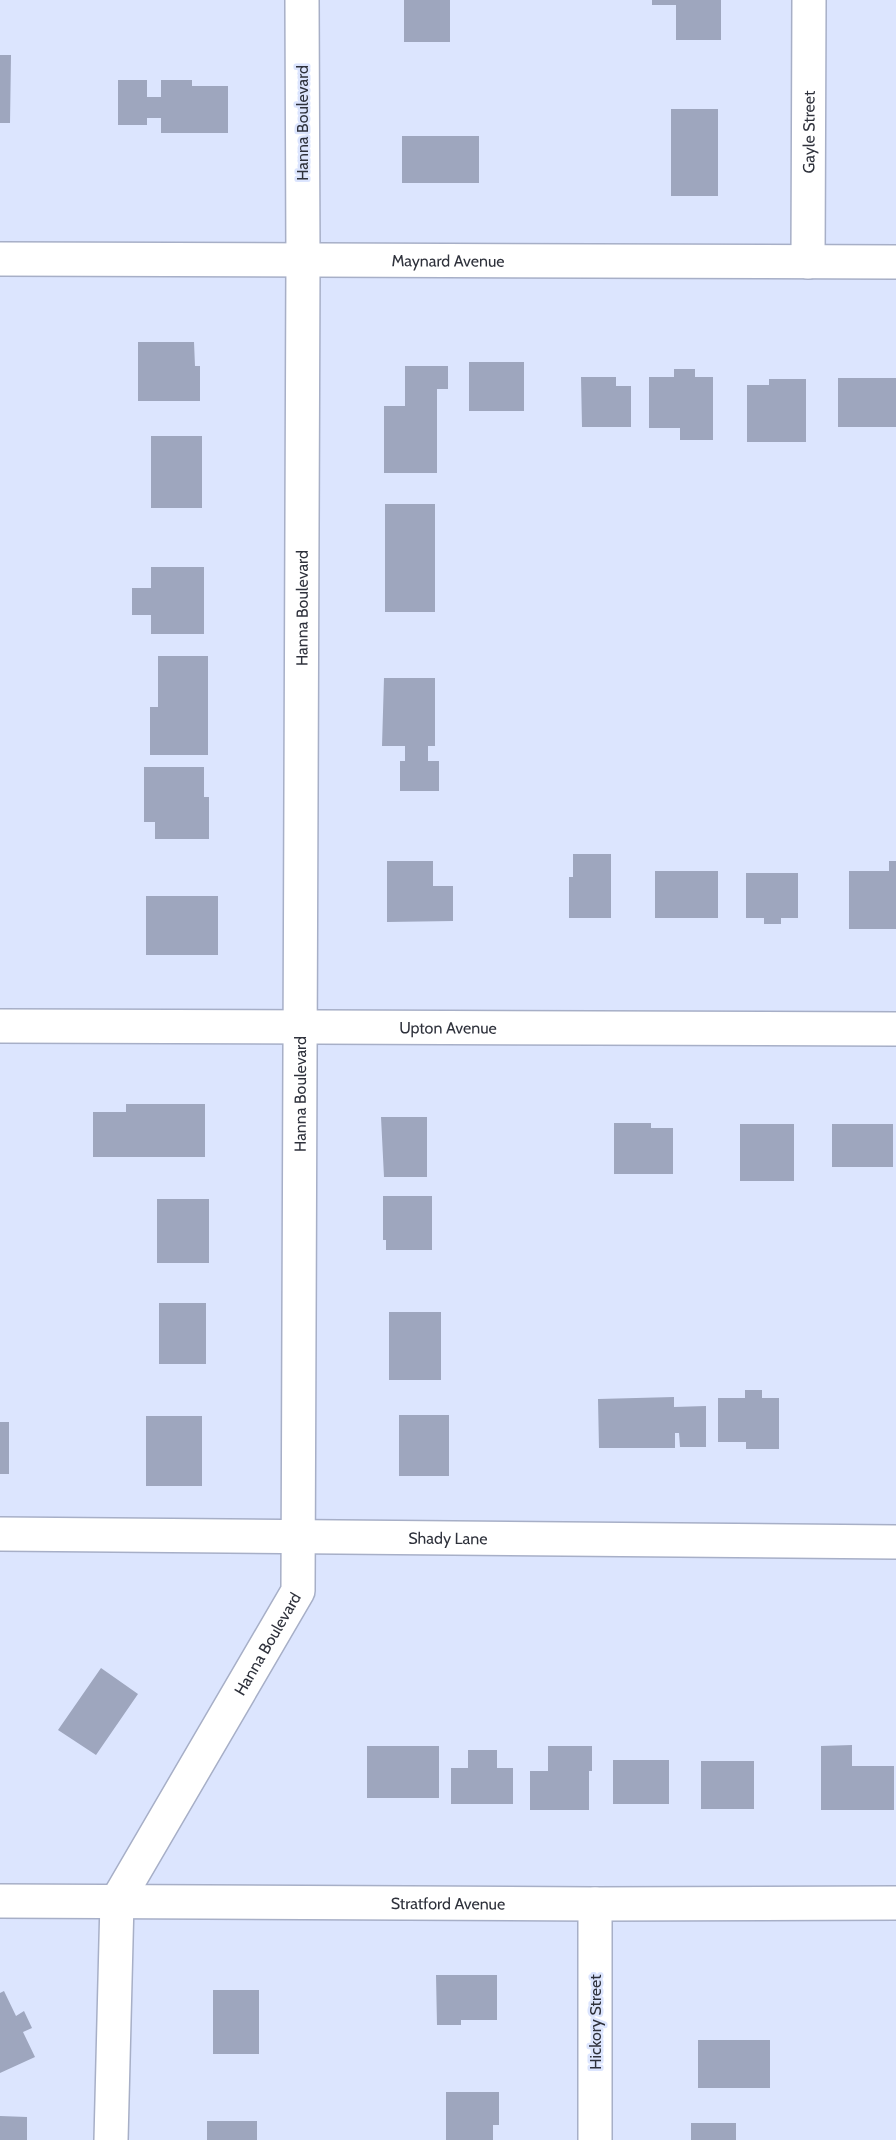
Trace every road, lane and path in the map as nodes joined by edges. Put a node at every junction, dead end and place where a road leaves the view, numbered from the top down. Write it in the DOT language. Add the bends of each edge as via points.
graph roads {
  1 [pos="302,0"];
  2 [pos="809,0"];
  3 [pos="0,259"];
  4 [pos="303,260"];
  5 [pos="808,262"];
  6 [pos="896,262"];
  7 [pos="0,1026"];
  8 [pos="300,1027"];
  9 [pos="896,1029"];
  10 [pos="0,1534"];
  11 [pos="298,1537"];
  12 [pos="896,1542"];
  13 [pos="0,1900"];
  14 [pos="117,1901"];
  15 [pos="896,1903"];
  16 [pos="595,1904"];
  17 [pos="111,2140"];
  18 [pos="595,2140"];
  1 -- 4 [label="street, Hanna Boulevard"];
  2 -- 5 [label="street, Gayle Street"];
  3 -- 4 [label="street, Maynard Avenue"];
  4 -- 5 [label="street, Maynard Avenue"];
  4 -- 8 [label="street, Hanna Boulevard"];
  5 -- 6 [label="street, Maynard Avenue"];
  7 -- 8 [label="street, Upton Avenue"];
  8 -- 9 [label="street, Upton Avenue"];
  8 -- 11 [label="street, Hanna Boulevard"];
  10 -- 11 [label="street, Shady Lane"];
  11 -- 12 [label="street, Shady Lane"];
  11 -- 14 [label="street, Hanna Boulevard" via="298,1591"];
  13 -- 14 [label="street, Stratford Avenue"];
  14 -- 16 [label="street, Stratford Avenue"];
  14 -- 17 [label="street, Hanna Boulevard"];
  15 -- 16 [label="street, Stratford Avenue"];
  16 -- 18 [label="street, Hickory Street"];
}
